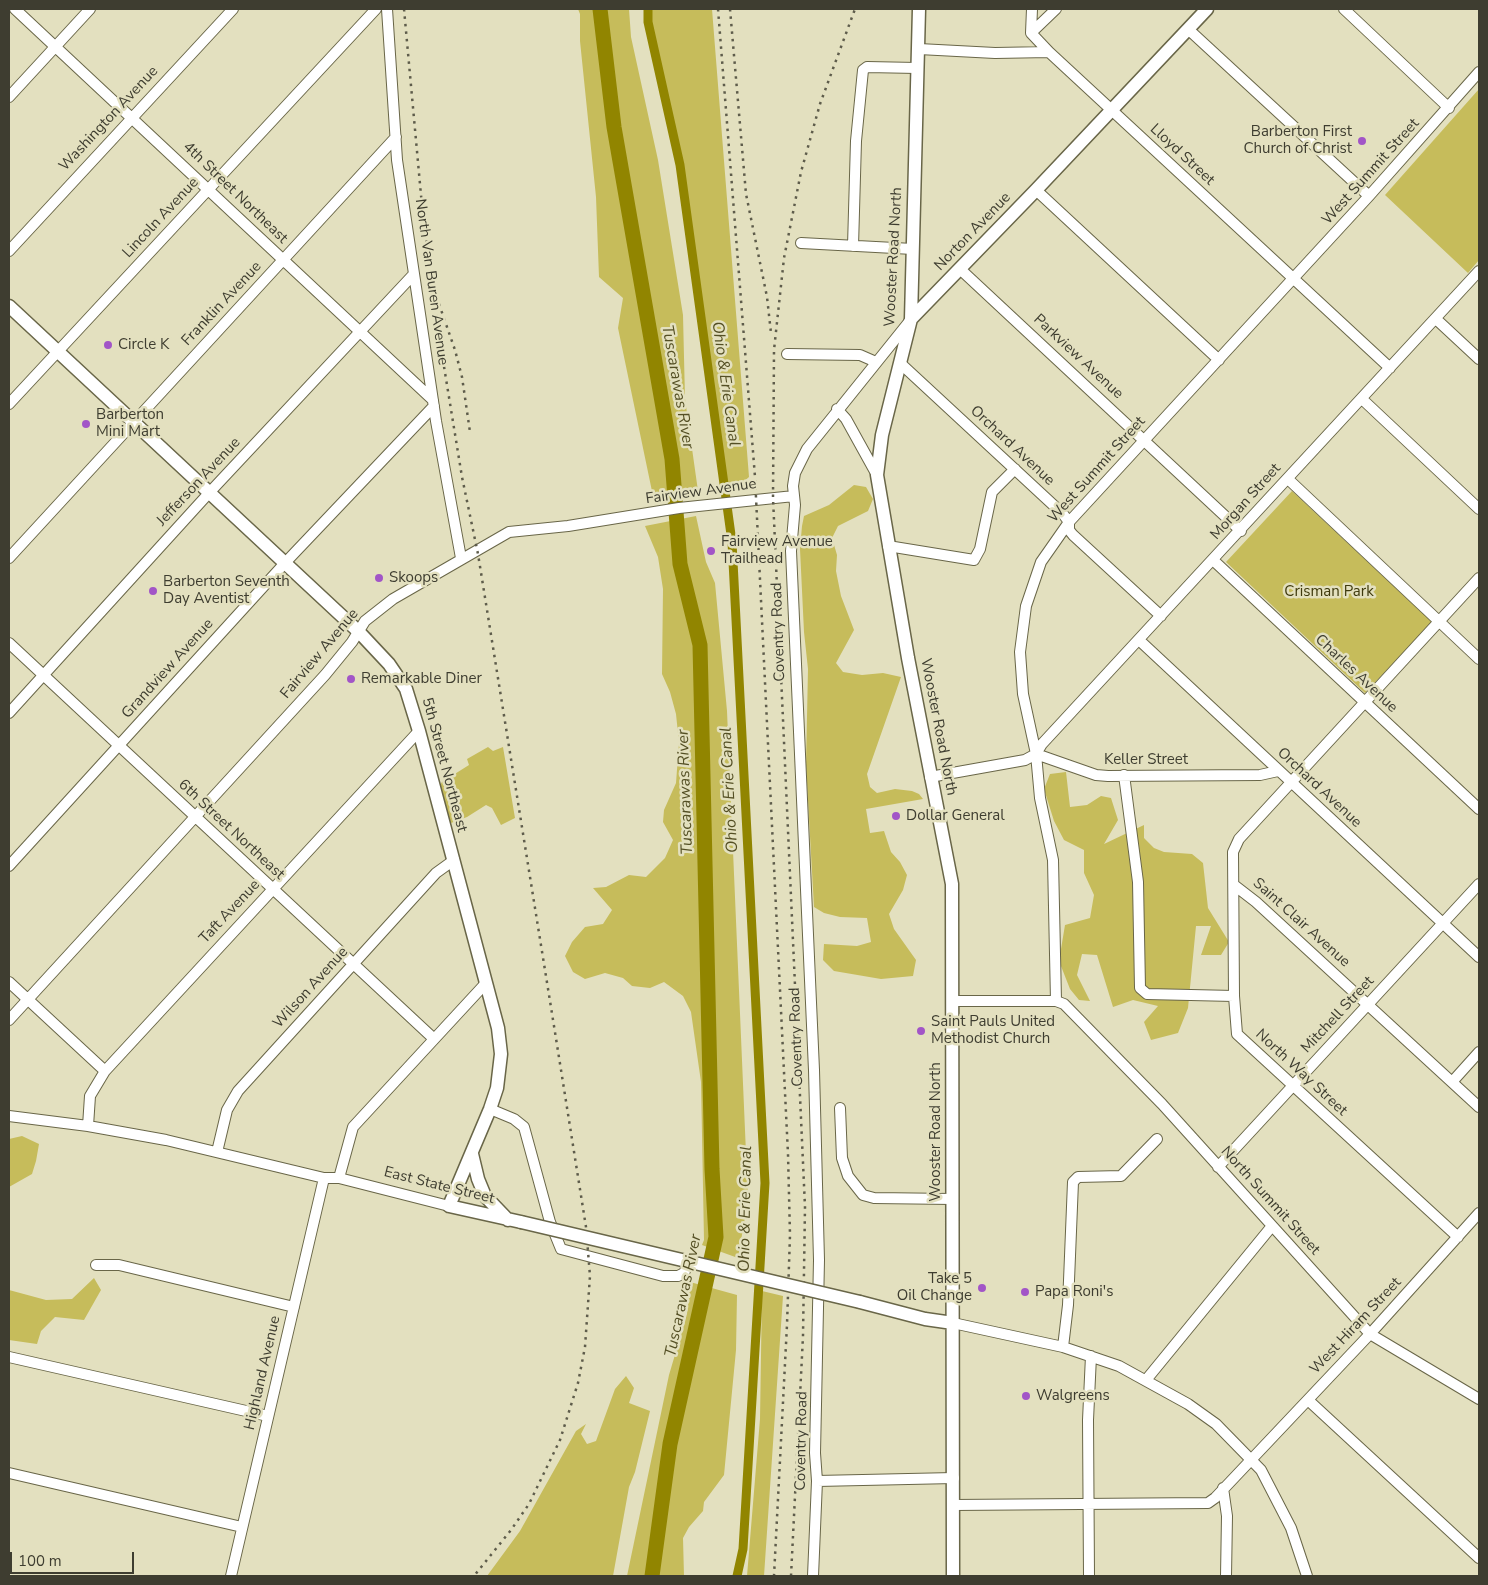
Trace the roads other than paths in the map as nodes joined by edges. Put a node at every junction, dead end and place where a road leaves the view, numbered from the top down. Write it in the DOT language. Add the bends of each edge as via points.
graph roads {
  1 [pos="15,9"];
  2 [pos="90,9"];
  3 [pos="233,9"];
  4 [pos="376,9"];
  5 [pos="387,9"];
  6 [pos="920,9"];
  7 [pos="1032,9"];
  8 [pos="1056,9"];
  9 [pos="1207,9"];
  10 [pos="1344,9"];
  11 [pos="1188,29"];
  12 [pos="1032,33"];
  13 [pos="56,46"];
  14 [pos="919,49"];
  15 [pos="1050,52"];
  16 [pos="917,68"];
  17 [pos="1479,72"];
  18 [pos="9,97"];
  19 [pos="1449,108"];
  20 [pos="1112,110"];
  21 [pos="132,116"];
  22 [pos="396,138"];
  23 [pos="208,189"];
  24 [pos="1036,190"];
  25 [pos="1369,196"];
  26 [pos="801,243"];
  27 [pos="853,246"];
  28 [pos="913,248"];
  29 [pos="9,251"];
  30 [pos="283,260"];
  31 [pos="960,269"];
  32 [pos="1479,271"];
  33 [pos="413,274"];
  34 [pos="1293,278"];
  35 [pos="9,306"];
  36 [pos="1436,319"];
  37 [pos="911,320"];
  38 [pos="360,331"];
  39 [pos="57,351"];
  40 [pos="787,354"];
  41 [pos="1479,359"];
  42 [pos="1219,360"];
  43 [pos="876,362"];
  44 [pos="900,363"];
  45 [pos="1390,368"];
  46 [pos="1362,399"];
  47 [pos="434,403"];
  48 [pos="9,404"];
  49 [pos="837,410"];
  50 [pos="132,423"];
  51 [pos="1144,439"];
  52 [pos="1015,469"];
  53 [pos="877,475"];
  54 [pos="1288,479"];
  55 [pos="209,493"];
  56 [pos="794,496"];
  57 [pos="1479,509"];
  58 [pos="1069,522"];
  59 [pos="1241,531"];
  60 [pos="888,546"];
  61 [pos="9,558"];
  62 [pos="461,558"];
  63 [pos="1213,560"];
  64 [pos="284,564"];
  65 [pos="1479,578"];
  66 [pos="1161,616"];
  67 [pos="1439,622"];
  68 [pos="359,632"];
  69 [pos="1139,640"];
  70 [pos="9,643"];
  71 [pos="1479,659"];
  72 [pos="43,675"];
  73 [pos="1364,702"];
  74 [pos="9,713"];
  75 [pos="419,731"];
  76 [pos="119,746"];
  77 [pos="1036,754"];
  78 [pos="1278,771"];
  79 [pos="1124,775"];
  80 [pos="930,777"];
  81 [pos="1291,783"];
  82 [pos="1479,809"];
  83 [pos="196,817"];
  84 [pos="454,860"];
  85 [pos="9,866"];
  86 [pos="1479,884"];
  87 [pos="1234,885"];
  88 [pos="273,889"];
  89 [pos="1443,924"];
  90 [pos="1479,957"];
  91 [pos="353,963"];
  92 [pos="9,982"];
  93 [pos="486,983"];
  94 [pos="1234,996"];
  95 [pos="28,1000"];
  96 [pos="952,1001"];
  97 [pos="1056,1001"];
  98 [pos="1368,1005"];
  99 [pos="9,1020"];
  100 [pos="433,1038"];
  101 [pos="1479,1052"];
  102 [pos="105,1071"];
  103 [pos="1452,1082"];
  104 [pos="1293,1086"];
  105 [pos="1479,1107"];
  106 [pos="840,1108"];
  107 [pos="490,1109"];
  108 [pos="9,1116"];
  109 [pos="88,1126"];
  110 [pos="1157,1138"];
  111 [pos="217,1152"];
  112 [pos="472,1154"];
  113 [pos="1218,1168"];
  114 [pos="324,1178"];
  115 [pos="339,1178"];
  116 [pos="953,1199"];
  117 [pos="449,1206"];
  118 [pos="1479,1213"];
  119 [pos="508,1220"];
  120 [pos="1272,1226"];
  121 [pos="1458,1237"];
  122 [pos="691,1258"];
  123 [pos="96,1265"];
  124 [pos="294,1307"];
  125 [pos="953,1323"];
  126 [pos="1370,1334"];
  127 [pos="1063,1346"];
  128 [pos="1091,1356"];
  129 [pos="9,1357"];
  130 [pos="1146,1380"];
  131 [pos="1479,1399"];
  132 [pos="1308,1400"];
  133 [pos="268,1416"];
  134 [pos="1251,1458"];
  135 [pos="9,1473"];
  136 [pos="954,1478"];
  137 [pos="817,1481"];
  138 [pos="1223,1488"];
  139 [pos="1089,1503"];
  140 [pos="953,1505"];
  141 [pos="242,1526"];
  142 [pos="1479,1558"];
  143 [pos="231,1576"];
  144 [pos="812,1576"];
  145 [pos="953,1576"];
  146 [pos="1089,1576"];
  147 [pos="1226,1576"];
  148 [pos="1308,1576"];
  1 -- 13 [label="street, 4th Street Northeast"];
  2 -- 13 [label="street"];
  3 -- 21 [label="street, Washington Avenue"];
  4 -- 23 [label="street, Lincoln Avenue"];
  5 -- 22 [label="street, North Van Buren Avenue"];
  6 -- 14 [label="main road, Wooster Road North"];
  7 -- 12 [label="street"];
  8 -- 12 [label="street"];
  9 -- 11 [label="main road, Norton Avenue"];
  10 -- 19 [label="street"];
  11 -- 20 [label="main road, Norton Avenue"];
  11 -- 25 [label="street"];
  12 -- 15 [label="street, Lloyd Street"];
  13 -- 18 [label="street"];
  13 -- 21 [label="street, 4th Street Northeast"];
  14 -- 15 [label="street"];
  14 -- 16 [label="main road, Wooster Road North"];
  15 -- 20 [label="street, Lloyd Street"];
  16 -- 27 [label="street" via="868,67 863,70 856,141"];
  16 -- 28 [label="main road, Wooster Road North"];
  17 -- 19 [label="street, West Summit Street"];
  19 -- 25 [label="street, West Summit Street"];
  20 -- 24 [label="main road, Norton Avenue"];
  20 -- 34 [label="street, Lloyd Street"];
  21 -- 23 [label="street, 4th Street Northeast"];
  21 -- 29 [label="street, Washington Avenue"];
  22 -- 30 [label="street, Franklin Avenue"];
  22 -- 33 [label="street, North Van Buren Avenue"];
  23 -- 30 [label="street, 4th Street Northeast"];
  23 -- 39 [label="street, Lincoln Avenue"];
  24 -- 31 [label="main road, Norton Avenue"];
  24 -- 42 [label="street"];
  25 -- 34 [label="street, West Summit Street"];
  26 -- 27 [label="street"];
  27 -- 28 [label="street"];
  28 -- 37 [label="main road, Wooster Road North"];
  30 -- 38 [label="street, 4th Street Northeast"];
  30 -- 50 [label="street, Franklin Avenue"];
  31 -- 37 [label="main road, Norton Avenue"];
  31 -- 51 [label="street, Parkview Avenue"];
  32 -- 36 [label="street, Morgan Street"];
  33 -- 38 [label="street, Jefferson Avenue"];
  33 -- 47 [label="street, North Van Buren Avenue"];
  34 -- 42 [label="street, West Summit Street"];
  34 -- 45 [label="street, Lloyd Street"];
  35 -- 39 [label="main road, 5th Street Northeast"];
  36 -- 41 [label="street"];
  36 -- 45 [label="street, Morgan Street"];
  37 -- 43 [label="street, Norton Avenue"];
  37 -- 44 [label="main road, Wooster Road North"];
  38 -- 47 [label="street, 4th Street Northeast"];
  38 -- 55 [label="street, Jefferson Avenue"];
  39 -- 48 [label="street, Lincoln Avenue"];
  39 -- 50 [label="main road, 5th Street Northeast"];
  40 -- 43 [label="street" via="860,356"];
  42 -- 51 [label="street, West Summit Street"];
  43 -- 49 [label="street, Norton Avenue"];
  44 -- 52 [label="street, Orchard Avenue"];
  44 -- 53 [label="main road, Wooster Road North" via="882,435"];
  45 -- 46 [label="street, Morgan Street"];
  46 -- 54 [label="street, Morgan Street"];
  46 -- 57 [label="street"];
  47 -- 62 [label="street, North Van Buren Avenue"];
  47 -- 64 [label="street, Grandview Avenue"];
  49 -- 53 [label="street"];
  49 -- 56 [label="street, Norton Avenue" via="799,462"];
  50 -- 55 [label="main road, 5th Street Northeast"];
  50 -- 61 [label="street, Franklin Avenue"];
  51 -- 58 [label="street, West Summit Street"];
  51 -- 59 [label="street, Parkview Avenue"];
  52 -- 58 [label="street, Orchard Avenue"];
  52 -- 60 [label="street" via="992,492 980,549 974,560"];
  53 -- 60 [label="main road, Wooster Road North"];
  54 -- 59 [label="street, Morgan Street"];
  54 -- 67 [label="street"];
  55 -- 64 [label="main road, 5th Street Northeast"];
  55 -- 72 [label="street, Jefferson Avenue"];
  56 -- 62 [label="street, Fairview Avenue" via="508,532"];
  56 -- 137 [label="street, Coventry Road" via="791,551 819,1260"];
  58 -- 66 [label="street, Orchard Avenue" via="1073,535"];
  58 -- 77 [label="street, West Summit Street" via="1041,562 1026,606 1020,652 1021,679"];
  59 -- 63 [label="street, Morgan Street"];
  60 -- 80 [label="main road, Wooster Road North"];
  62 -- 68 [label="street, Fairview Avenue" via="383,606 365,621"];
  63 -- 66 [label="street, Morgan Street"];
  63 -- 73 [label="street, Charles Avenue"];
  64 -- 68 [label="main road, 5th Street Northeast"];
  64 -- 76 [label="street, Grandview Avenue"];
  65 -- 67 [label="street, North Way Street"];
  66 -- 69 [label="street, Morgan Street"];
  67 -- 71 [label="street"];
  67 -- 73 [label="street, North Way Street"];
  68 -- 75 [label="main road, 5th Street Northeast" via="398,675 412,705"];
  68 -- 83 [label="street, Fairview Avenue" via="325,675"];
  69 -- 77 [label="street, Morgan Street"];
  69 -- 78 [label="street, Orchard Avenue"];
  70 -- 72 [label="street, 6th Street Northeast"];
  72 -- 74 [label="street, Jefferson Avenue"];
  72 -- 76 [label="street, 6th Street Northeast"];
  73 -- 81 [label="street, North Way Street"];
  73 -- 82 [label="street, Charles Avenue"];
  75 -- 84 [label="main road, 5th Street Northeast"];
  75 -- 88 [label="street, Taft Avenue"];
  76 -- 83 [label="street, 6th Street Northeast"];
  76 -- 85 [label="street, Grandview Avenue"];
  77 -- 79 [label="street, Keller Street" via="1096,775"];
  77 -- 80 [label="street" via="1025,760"];
  77 -- 97 [label="street, West Summit Street" via="1035,766 1054,874"];
  78 -- 79 [label="street, Keller Street" via="1260,775"];
  78 -- 81 [label="street, Orchard Avenue"];
  79 -- 94 [label="street" via="1138,882 1140,988 1147,994"];
  80 -- 96 [label="main road, Wooster Road North" via="952,884"];
  81 -- 87 [label="street, North Way Street" via="1234,846"];
  81 -- 89 [label="street, Orchard Avenue"];
  83 -- 88 [label="street, 6th Street Northeast"];
  83 -- 95 [label="street, Fairview Avenue"];
  84 -- 91 [label="street, Wilson Avenue" via="436,873"];
  84 -- 93 [label="main road, 5th Street Northeast"];
  86 -- 89 [label="street, Mitchell Street"];
  87 -- 94 [label="street, North Way Street"];
  87 -- 98 [label="street, Saint Clair Avenue"];
  88 -- 91 [label="street, 6th Street Northeast"];
  88 -- 102 [label="street, Taft Avenue"];
  89 -- 90 [label="street, Orchard Avenue"];
  89 -- 98 [label="street, Mitchell Street"];
  91 -- 100 [label="street, 6th Street Northeast"];
  91 -- 111 [label="street, Wilson Avenue" via="238,1091 227,1110"];
  92 -- 95 [label="street"];
  93 -- 100 [label="street"];
  93 -- 107 [label="main road, 5th Street Northeast" via="501,1054 498,1083"];
  94 -- 104 [label="street, North Way Street" via="1237,1034"];
  95 -- 99 [label="street, Fairview Avenue"];
  95 -- 102 [label="street"];
  96 -- 97 [label="street"];
  96 -- 116 [label="main road, Wooster Road North"];
  97 -- 113 [label="street, North Summit Street" via="1071,1010 1129,1069"];
  98 -- 103 [label="street, Saint Clair Avenue"];
  98 -- 104 [label="street, Mitchell Street"];
  100 -- 115 [label="street" via="353,1127"];
  101 -- 103 [label="street"];
  102 -- 109 [label="street, Taft Avenue" via="90,1096"];
  103 -- 105 [label="street, Saint Clair Avenue"];
  104 -- 113 [label="street, Mitchell Street"];
  104 -- 121 [label="street, North Way Street"];
  106 -- 116 [label="street" via="842,1158 848,1176 863,1195 874,1198"];
  107 -- 112 [label="main road, 5th Street Northeast"];
  107 -- 122 [label="street" via="524,1127 550,1222 561,1249 664,1276 684,1273"];
  108 -- 109 [label="street, East State Street"];
  109 -- 111 [label="street, East State Street"];
  110 -- 127 [label="street" via="1121,1176 1078,1177 1073,1182"];
  111 -- 114 [label="street, East State Street"];
  112 -- 117 [label="main road, 5th Street Northeast"];
  112 -- 119 [label="main road" via="485,1196"];
  113 -- 120 [label="street, North Summit Street"];
  114 -- 115 [label="street, East State Street"];
  114 -- 124 [label="street, Highland Avenue"];
  115 -- 117 [label="street, East State Street"];
  116 -- 125 [label="main road, Wooster Road North"];
  117 -- 119 [label="main road, East State Street"];
  118 -- 121 [label="street, West Hiram Street"];
  119 -- 125 [label="main road, East State Street, bridge"];
  120 -- 126 [label="street, North Summit Street"];
  120 -- 130 [label="street"];
  121 -- 126 [label="street, West Hiram Street"];
  123 -- 124 [label="street" via="119,1265"];
  124 -- 133 [label="street, Highland Avenue"];
  125 -- 127 [label="street"];
  125 -- 136 [label="main road, Wooster Road North"];
  126 -- 131 [label="street, North Summit Street"];
  126 -- 132 [label="street, West Hiram Street"];
  127 -- 128 [label="street"];
  128 -- 130 [label="street"];
  128 -- 139 [label="street"];
  129 -- 133 [label="street"];
  130 -- 134 [label="street" via="1216,1424"];
  132 -- 134 [label="street, West Hiram Street"];
  132 -- 142 [label="street"];
  133 -- 141 [label="street, Highland Avenue"];
  134 -- 138 [label="street, West Hiram Street"];
  134 -- 148 [label="street" via="1281,1506"];
  135 -- 141 [label="street"];
  136 -- 137 [label="street"];
  136 -- 140 [label="main road, Wooster Road North"];
  137 -- 144 [label="street, Coventry Road"];
  138 -- 139 [label="street, West Hiram Street" via="1208,1503"];
  138 -- 147 [label="street" via="1227,1516"];
  139 -- 140 [label="street, West Hiram Street"];
  139 -- 146 [label="street"];
  140 -- 145 [label="main road, Wooster Road North"];
  141 -- 143 [label="street, Highland Avenue"];
}
